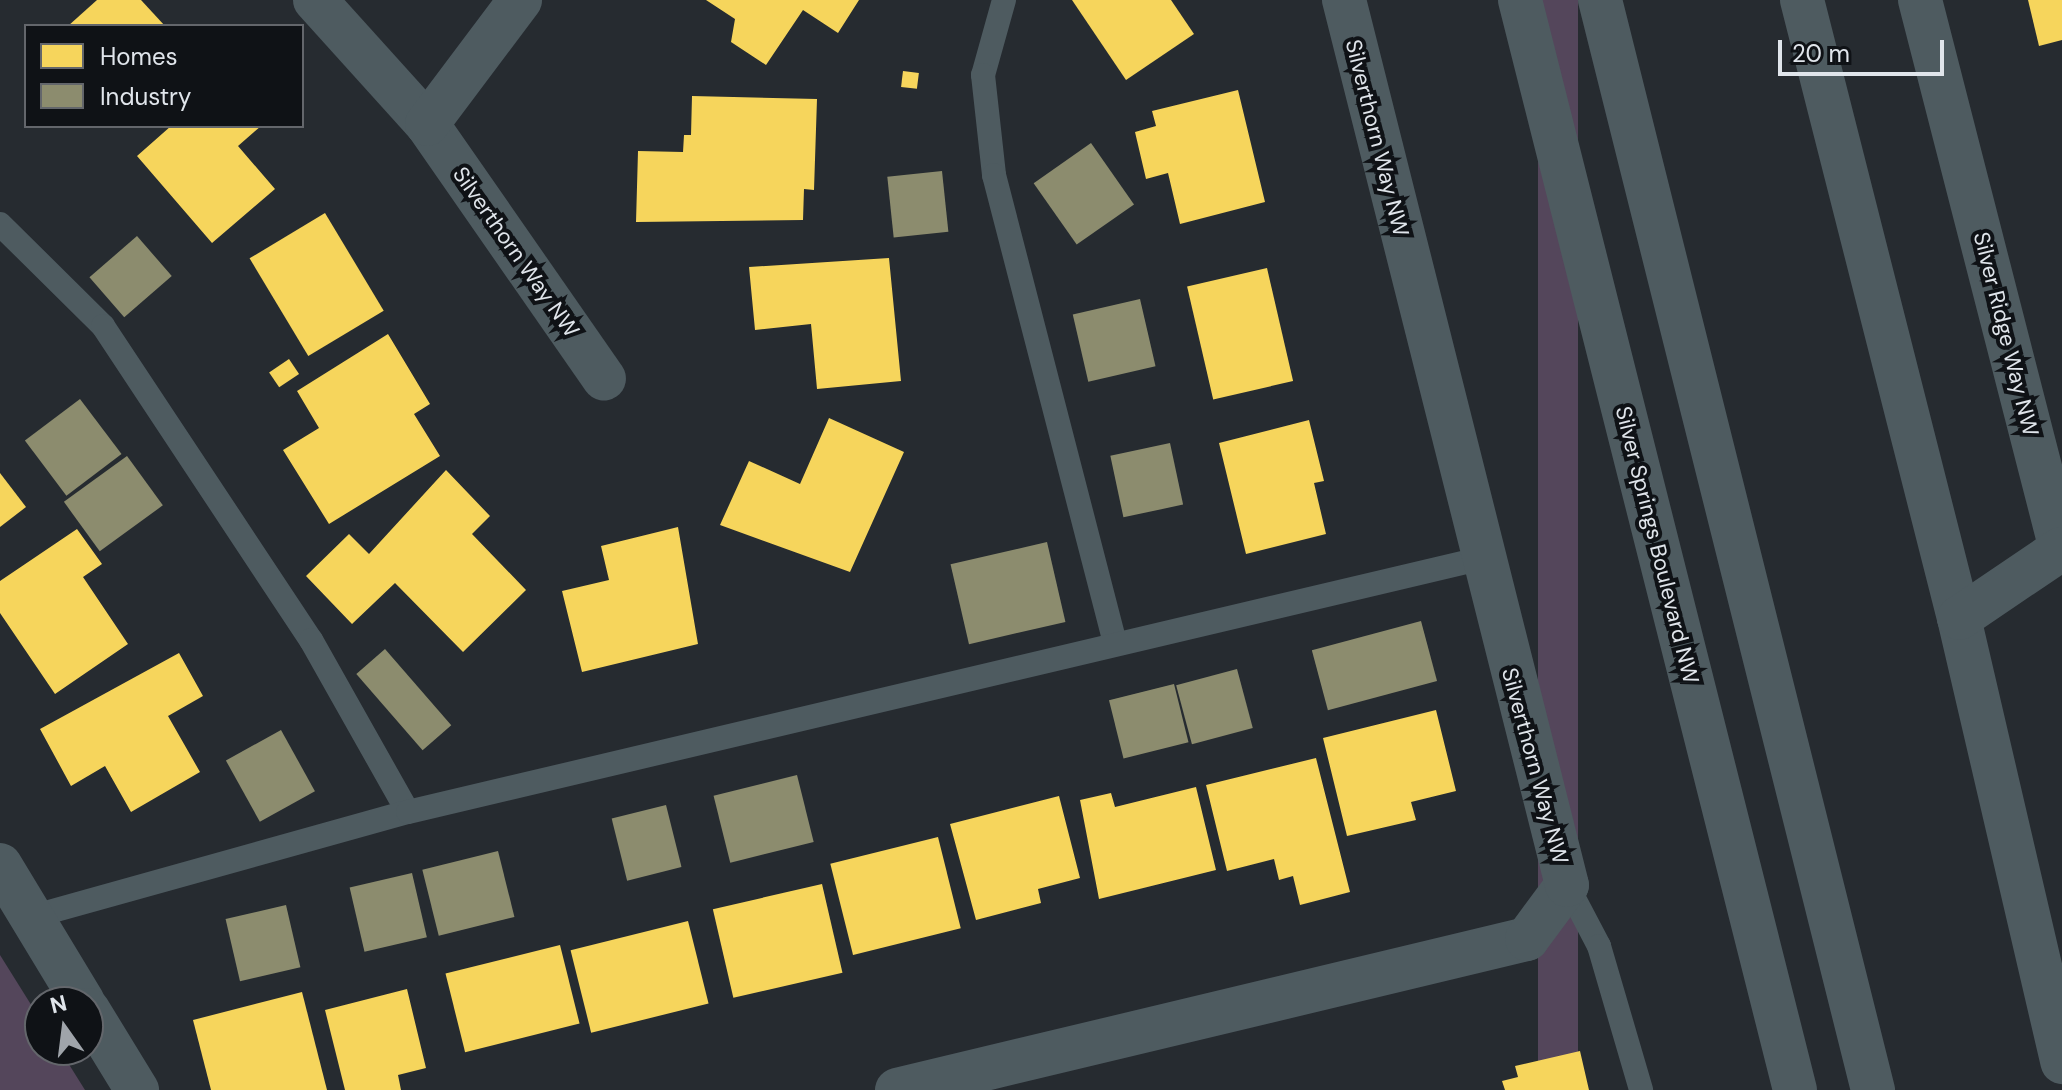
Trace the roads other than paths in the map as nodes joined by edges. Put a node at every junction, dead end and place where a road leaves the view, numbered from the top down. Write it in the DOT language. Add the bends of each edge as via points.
graph roads {
  1 [pos="315,0"];
  2 [pos="520,0"];
  3 [pos="1004,0"];
  4 [pos="1344,0"];
  5 [pos="1520,0"];
  6 [pos="1600,0"];
  7 [pos="1802,0"];
  8 [pos="1920,0"];
  9 [pos="427,124"];
  10 [pos="0,224"];
  11 [pos="604,379"];
  12 [pos="1479,559"];
  13 [pos="1959,618"];
  14 [pos="1115,642"];
  15 [pos="408,812"];
  16 [pos="0,865"];
  17 [pos="1567,885"];
  18 [pos="31,917"];
  19 [pos="2048,950"];
  20 [pos="73,986"];
  21 [pos="104,1036"];
  22 [pos="2062,1062"];
  23 [pos="137,1090"];
  24 [pos="897,1090"];
  25 [pos="1641,1090"];
  26 [pos="1795,1090"];
  27 [pos="1873,1090"];
  1 -- 9 [label="street, Silverthorn Way NW"];
  2 -- 9 [label="street"];
  3 -- 14 [label="lane" via="983,75 994,175"];
  4 -- 12 [label="street, Silverthorn Way NW"];
  5 -- 26 [label="street, Silver Springs Boulevard NW"];
  6 -- 27 [label="street"];
  7 -- 13 [label="street"];
  8 -- 13 [label="street, Silver Ridge Way NW" via="2061,549"];
  9 -- 11 [label="street, Silverthorn Way NW"];
  10 -- 15 [label="lane" via="103,326 311,640"];
  12 -- 14 [label="lane"];
  12 -- 17 [label="street, Silverthorn Way NW"];
  13 -- 19 [label="street"];
  14 -- 15 [label="lane"];
  15 -- 18 [label="lane"];
  16 -- 18 [label="street"];
  17 -- 24 [label="street, Silverthorn Way NW" via="1527,939"];
  17 -- 25 [label="lane" via="1599,946"];
  18 -- 20 [label="street"];
  19 -- 22 [label="street"];
  21 -- 23 [label="street"];
}
